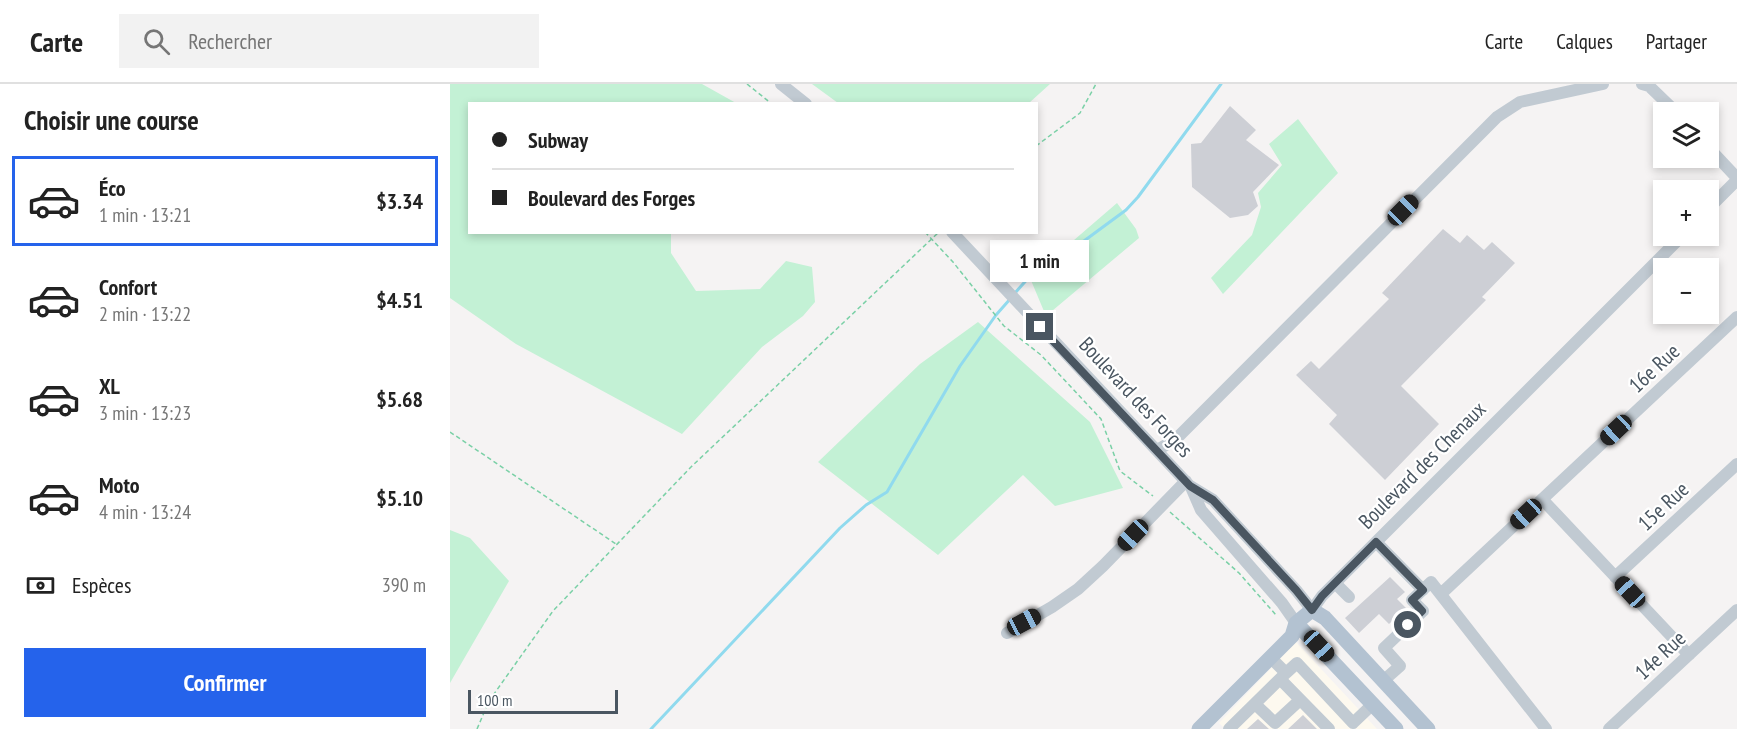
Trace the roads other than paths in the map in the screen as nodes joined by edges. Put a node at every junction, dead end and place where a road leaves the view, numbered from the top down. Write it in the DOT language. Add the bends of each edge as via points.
graph roads {
  1 [pos="782,84"];
  2 [pos="1603,84"];
  3 [pos="1642,84"];
  4 [pos="804,102"];
  5 [pos="1666,102"];
  6 [pos="1719,159"];
  7 [pos="1737,179"];
  8 [pos="1719,198"];
  9 [pos="954,234"];
  10 [pos="1672,246"];
  11 [pos="1737,317"];
  12 [pos="1157,450"];
  13 [pos="1737,464"];
  14 [pos="1188,483"];
  15 [pos="1542,499"];
  16 [pos="1376,542"];
  17 [pos="1616,577"];
  18 [pos="1335,583"];
  19 [pos="1423,590"];
  20 [pos="1442,595"];
  21 [pos="1349,597"];
  22 [pos="1312,610"];
  23 [pos="1734,617"];
  24 [pos="1296,623"];
  25 [pos="1007,633"];
  26 [pos="1689,655"];
  27 [pos="1270,657"];
  28 [pos="1283,676"];
  29 [pos="1383,681"];
  30 [pos="1300,700"];
  31 [pos="1255,704"];
  32 [pos="1373,704"];
  33 [pos="1213,715"];
  34 [pos="1350,726"];
  35 [pos="1199,729"];
  36 [pos="1228,729"];
  37 [pos="1329,729"];
  38 [pos="1396,729"];
  39 [pos="1428,729"];
  40 [pos="1546,729"];
  41 [pos="1609,729"];
  1 -- 4 [label="street"];
  2 -- 12 [label="street" via="1520,102 1497,117 1175,440"];
  3 -- 5 [label="street"];
  6 -- 7 [label="street"];
  7 -- 8 [label="street"];
  9 -- 12 [label="street, Boulevard des Forges"];
  10 -- 16 [label="street, Boulevard des Chenaux"];
  11 -- 15 [label="street, 16e Rue"];
  12 -- 14 [label="street, Boulevard des Forges"];
  13 -- 17 [label="street, 15e Rue"];
  14 -- 22 [label="street, Boulevard des Forges" via="1213,500"];
  14 -- 24 [label="street, Boulevard des Forges" via="1201,510"];
  14 -- 25 [label="street" via="1078,589"];
  15 -- 17 [label="street"];
  15 -- 20 [label="street, 16e Rue"];
  16 -- 18 [label="street, Boulevard des Chenaux"];
  16 -- 19 [label="street"];
  17 -- 26 [label="street"];
  18 -- 21 [label="street"];
  18 -- 22 [label="street, Boulevard des Chenaux"];
  19 -- 20 [label="street" via="1431,582"];
  19 -- 29 [label="street" via="1412,600 1422,611 1384,648 1400,666"];
  20 -- 40 [label="street"];
  22 -- 24 [label="main road, Boulevard des Chenaux"];
  22 -- 29 [label="main road, Boulevard des Forges" via="1325,618"];
  23 -- 26 [label="street, 14e Rue"];
  24 -- 27 [label="main road, Boulevard des Chenaux" via="1292,636"];
  24 -- 32 [label="main road, Boulevard des Forges"];
  26 -- 41 [label="street, 14e Rue"];
  27 -- 28 [label="street"];
  27 -- 33 [label="main road, Boulevard des Chenaux"];
  28 -- 30 [label="street"];
  28 -- 31 [label="street"];
  28 -- 34 [label="street" via="1297,663"];
  29 -- 39 [label="main road, Boulevard des Forges"];
  30 -- 31 [label="street" via="1275,723"];
  30 -- 37 [label="street"];
  31 -- 36 [label="street"];
  32 -- 34 [label="street"];
  32 -- 38 [label="main road, Boulevard des Forges"];
  33 -- 35 [label="main road, Boulevard des Chenaux"];
  33 -- 36 [label="street"];
}
